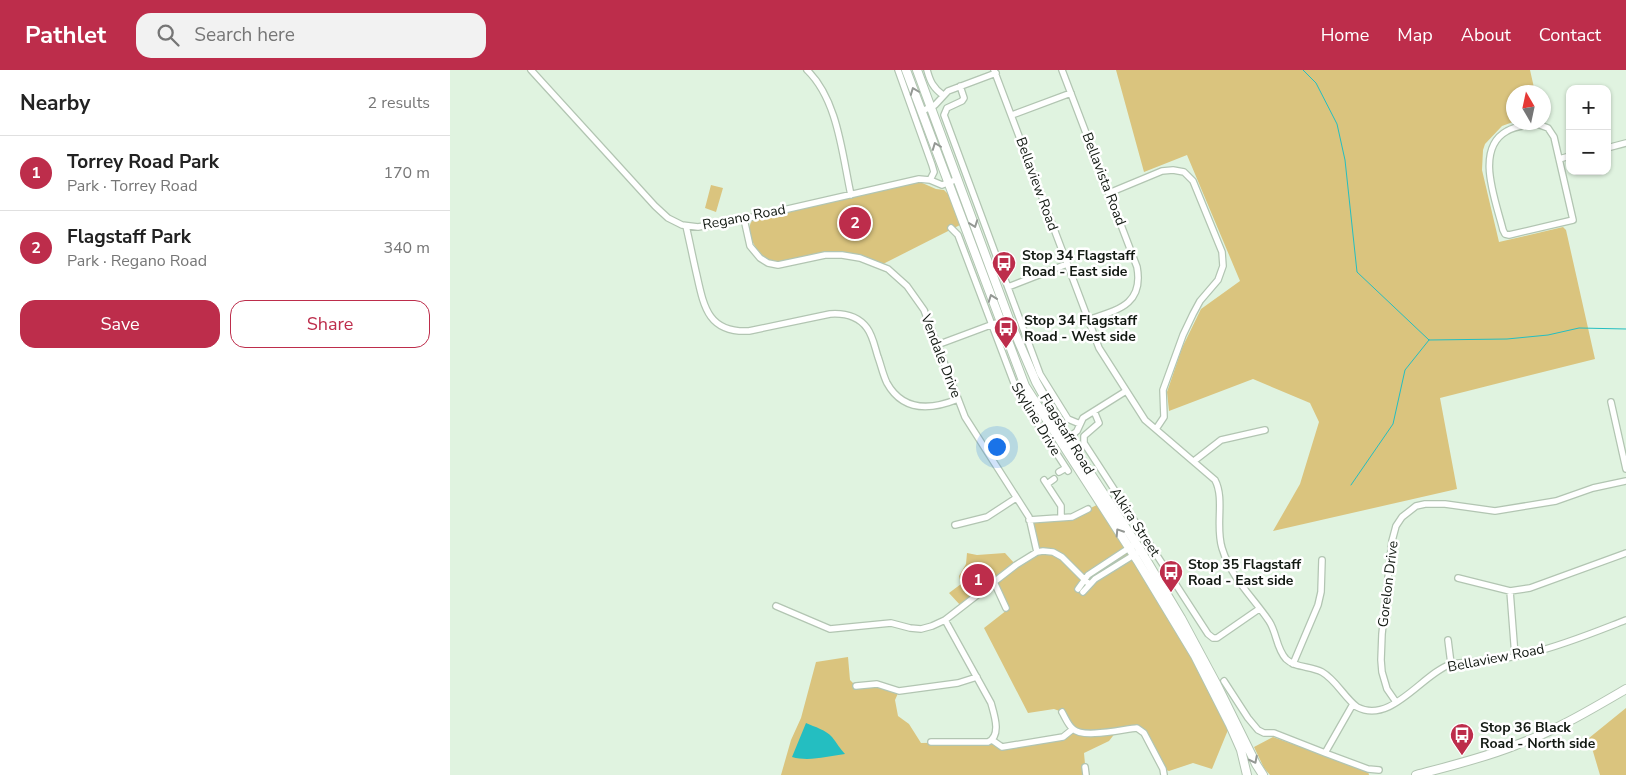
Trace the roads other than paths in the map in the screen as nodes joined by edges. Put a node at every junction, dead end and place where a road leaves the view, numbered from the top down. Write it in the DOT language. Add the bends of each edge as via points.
graph roads {
  1 [pos="530,70"];
  2 [pos="807,70"];
  3 [pos="898,70"];
  4 [pos="906,70"];
  5 [pos="916,70"];
  6 [pos="927,70"];
  7 [pos="1062,70"];
  8 [pos="995,72"];
  9 [pos="960,86"];
  10 [pos="1071,93"];
  11 [pos="943,95"];
  12 [pos="931,108"];
  13 [pos="922,111"];
  14 [pos="1012,115"];
  15 [pos="1626,143"];
  16 [pos="1611,147"];
  17 [pos="1566,157"];
  18 [pos="1559,159"];
  19 [pos="958,178"];
  20 [pos="930,180"];
  21 [pos="949,182"];
  22 [pos="1110,194"];
  23 [pos="851,195"];
  24 [pos="744,219"];
  25 [pos="686,226"];
  26 [pos="951,228"];
  27 [pos="1067,264"];
  28 [pos="1008,287"];
  29 [pos="1009,319"];
  30 [pos="1088,320"];
  31 [pos="997,323"];
  32 [pos="937,345"];
  33 [pos="1126,391"];
  34 [pos="958,399"];
  35 [pos="1611,402"];
  36 [pos="1094,411"];
  37 [pos="1080,424"];
  38 [pos="1626,428"];
  39 [pos="1617,429"];
  40 [pos="1156,430"];
  41 [pos="1265,430"];
  42 [pos="1065,441"];
  43 [pos="1194,461"];
  44 [pos="1626,469"];
  45 [pos="1059,472"];
  46 [pos="1054,479"];
  47 [pos="1626,481"];
  48 [pos="1016,498"];
  49 [pos="1088,509"];
  50 [pos="1061,517"];
  51 [pos="1029,520"];
  52 [pos="955,525"];
  53 [pos="1135,549"];
  54 [pos="1037,552"];
  55 [pos="1626,553"];
  56 [pos="1322,560"];
  57 [pos="1458,578"];
  58 [pos="1086,581"];
  59 [pos="994,582"];
  60 [pos="1080,590"];
  61 [pos="1510,591"];
  62 [pos="776,606"];
  63 [pos="1006,608"];
  64 [pos="1260,610"];
  65 [pos="945,620"];
  66 [pos="1626,620"];
  67 [pos="1448,640"];
  68 [pos="1515,656"];
  69 [pos="1293,664"];
  70 [pos="1451,664"];
  71 [pos="977,677"];
  72 [pos="1224,681"];
  73 [pos="856,686"];
  74 [pos="1626,689"];
  75 [pos="1396,702"];
  76 [pos="1353,704"];
  77 [pos="1062,712"];
  78 [pos="1073,729"];
  79 [pos="992,740"];
  80 [pos="931,742"];
  81 [pos="1325,753"];
  82 [pos="1085,767"];
  83 [pos="1379,770"];
  84 [pos="1086,775"];
  85 [pos="1164,775"];
  86 [pos="1247,775"];
  87 [pos="1263,775"];
  88 [pos="1416,775"];
  1 -- 25 [label="street, Regano Road" via="655,206 668,218"];
  2 -- 23 [label="street" via="821,87 834,118"];
  3 -- 20 [label="street" via="932,165 934,172"];
  13 -- 4 [label="main road, Flagstaff Road, one-way"];
  5 -- 12 [label="main road, Flagstaff Road"];
  6 -- 11 [label="street" via="931,84"];
  7 -- 10 [label="street, Bellavista Road"];
  8 -- 9 [label="street"];
  8 -- 14 [label="street, Bellaview Road"];
  9 -- 11 [label="street"];
  9 -- 28 [label="street, Flagstaff Road" via="962,102 947,108 944,115"];
  10 -- 14 [label="street"];
  10 -- 22 [label="street, Bellavista Road"];
  11 -- 12 [label="street"];
  12 -- 13 [label="street"];
  12 -- 19 [label="main road, Flagstaff Road"];
  21 -- 13 [label="main road, Flagstaff Road, one-way"];
  14 -- 27 [label="street, Bellaview Road"];
  15 -- 16 [label="street"];
  17 -- 18 [label="street"];
  18 -- 18 [label="street" via="1552,132 1543,125 1508,130 1495,141 1490,150 1488,169 1505,234 1573,220"];
  19 -- 21 [label="street, Regano Road"];
  19 -- 29 [label="main road, Flagstaff Road, one-way"];
  20 -- 21 [label="street, Regano Road" via="942,185"];
  20 -- 23 [label="street, Regano Road" via="919,179"];
  31 -- 21 [label="main road, Flagstaff Road, one-way"];
  22 -- 30 [label="street, Bellavista Road" via="1137,267 1137,292 1117,310"];
  22 -- 40 [label="street" via="1162,171 1184,172 1193,181 1222,252 1223,266 1218,280 1192,314 1173,362 1163,390 1164,417"];
  23 -- 24 [label="street, Regano Road"];
  24 -- 25 [label="street, Regano Road"];
  24 -- 32 [label="street, Vendale Drive" via="750,246 768,263 842,255 888,269 916,297"];
  25 -- 34 [label="street" via="702,299 714,321 735,332 830,314 852,316 867,328 886,382 894,393 916,406 930,407"];
  26 -- 31 [label="street, Skyline Drive" via="958,235"];
  27 -- 28 [label="street"];
  27 -- 30 [label="street, Bellaview Road"];
  28 -- 37 [label="street, Flagstaff Road" via="1040,374 1068,419"];
  29 -- 31 [label="street"];
  29 -- 42 [label="main road, Flagstaff Road"];
  30 -- 33 [label="street, Bellaview Road" via="1099,348"];
  31 -- 32 [label="street"];
  31 -- 42 [label="main road, Flagstaff Road" via="1025,386"];
  31 -- 45 [label="street, Skyline Drive" via="1020,398 1066,470"];
  32 -- 34 [label="street, Vendale Drive"];
  33 -- 36 [label="street"];
  33 -- 40 [label="street, Bellaview Road" via="1145,420"];
  34 -- 48 [label="street, Vendale Drive" via="965,417"];
  35 -- 39 [label="street"];
  36 -- 37 [label="street"];
  36 -- 64 [label="street, Alkira Street" via="1099,423 1084,436 1084,443 1208,634 1217,638"];
  37 -- 42 [label="street" via="1078,431"];
  38 -- 39 [label="street"];
  39 -- 44 [label="street"];
  40 -- 43 [label="street, Bellaview Road"];
  41 -- 43 [label="street" via="1221,440"];
  42 -- 53 [label="main road, Flagstaff Road"];
  43 -- 64 [label="street, Bellaview Road" via="1218,486 1221,546 1239,584"];
  46 -- 50 [label="street" via="1046,482 1060,506"];
  47 -- 75 [label="street, Gorelon Drive" via="1556,501 1495,511 1425,504 1416,506 1402,517 1392,540 1380,660 1387,689"];
  48 -- 51 [label="street, Vendale Drive"];
  48 -- 52 [label="street" via="987,517"];
  49 -- 50 [label="street" via="1072,517"];
  50 -- 51 [label="street"];
  51 -- 54 [label="street, Vendale Drive"];
  53 -- 58 [label="street"];
  53 -- 86 [label="main road, Flagstaff Road" via="1221,704 1241,750"];
  53 -- 87 [label="main road, Flagstaff Road, one-way" via="1200,652"];
  54 -- 58 [label="street" via="1053,552 1062,557"];
  54 -- 59 [label="street"];
  55 -- 61 [label="street" via="1530,588"];
  56 -- 69 [label="street" via="1318,605"];
  57 -- 61 [label="street"];
  58 -- 60 [label="street"];
  59 -- 63 [label="street"];
  59 -- 65 [label="street"];
  61 -- 68 [label="street"];
  62 -- 65 [label="street" via="830,629 891,622 921,629"];
  64 -- 69 [label="street, Bellaview Road" via="1274,630 1280,650"];
  65 -- 71 [label="street"];
  66 -- 68 [label="street, Bellaview Road" via="1578,639"];
  67 -- 70 [label="street"];
  68 -- 70 [label="street, Bellaview Road"];
  69 -- 76 [label="street" via="1324,673"];
  70 -- 75 [label="street, Bellaview Road"];
  71 -- 73 [label="street" via="958,683 898,691 877,684"];
  71 -- 79 [label="street" via="995,715 996,728"];
  72 -- 81 [label="street" via="1258,730"];
  74 -- 88 [label="main road" via="1530,740"];
  75 -- 76 [label="street, Bellaview Road" via="1379,711 1363,710"];
  76 -- 81 [label="street"];
  77 -- 78 [label="street"];
  78 -- 79 [label="street" via="1063,737 1002,747"];
  78 -- 85 [label="street" via="1080,733 1137,728 1144,733 1164,769"];
  79 -- 80 [label="street"];
  81 -- 83 [label="street"];
  82 -- 84 [label="street"];
}
